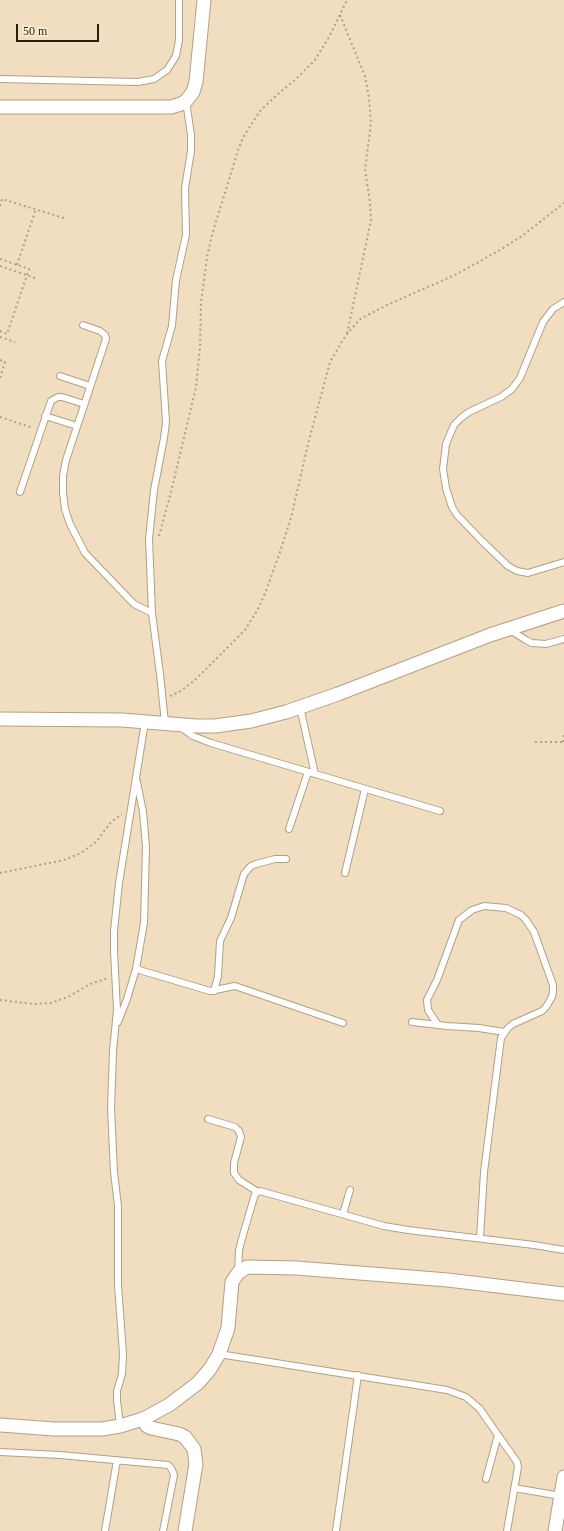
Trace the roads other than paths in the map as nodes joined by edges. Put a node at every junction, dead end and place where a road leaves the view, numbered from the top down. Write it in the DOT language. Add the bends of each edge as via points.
graph roads {
  1 [pos="179,0"];
  2 [pos="204,0"];
  3 [pos="0,79"];
  4 [pos="186,101"];
  5 [pos="0,107"];
  6 [pos="564,302"];
  7 [pos="83,325"];
  8 [pos="60,376"];
  9 [pos="90,386"];
  10 [pos="84,404"];
  11 [pos="45,416"];
  12 [pos="77,426"];
  13 [pos="20,492"];
  14 [pos="564,562"];
  15 [pos="564,611"];
  16 [pos="152,613"];
  17 [pos="510,629"];
  18 [pos="564,639"];
  19 [pos="300,707"];
  20 [pos="0,719"];
  21 [pos="145,721"];
  22 [pos="171,723"];
  23 [pos="312,773"];
  24 [pos="136,778"];
  25 [pos="365,789"];
  26 [pos="440,811"];
  27 [pos="289,830"];
  28 [pos="286,859"];
  29 [pos="345,873"];
  30 [pos="136,969"];
  31 [pos="214,991"];
  32 [pos="412,1022"];
  33 [pos="343,1023"];
  34 [pos="438,1025"];
  35 [pos="116,1028"];
  36 [pos="504,1032"];
  37 [pos="208,1119"];
  38 [pos="350,1190"];
  39 [pos="258,1192"];
  40 [pos="343,1214"];
  41 [pos="480,1238"];
  42 [pos="564,1250"];
  43 [pos="238,1273"];
  44 [pos="564,1294"];
  45 [pos="219,1354"];
  46 [pos="358,1375"];
  47 [pos="143,1419"];
  48 [pos="0,1424"];
  49 [pos="120,1426"];
  50 [pos="498,1435"];
  51 [pos="0,1452"];
  52 [pos="118,1460"];
  53 [pos="486,1479"];
  54 [pos="563,1487"];
  55 [pos="514,1488"];
  56 [pos="105,1531"];
  57 [pos="163,1531"];
  58 [pos="184,1531"];
  59 [pos="336,1531"];
  60 [pos="507,1531"];
  61 [pos="555,1531"];
  1 -- 3 [label="lane" via="179,40 176,56 167,70 154,79 138,82"];
  2 -- 4 [label="street" via="196,82 193,92"];
  4 -- 5 [label="street" via="171,107"];
  4 -- 16 [label="lane" via="192,143 185,188 186,235 176,280 172,326 162,361 166,422 151,514"];
  6 -- 14 [label="lane" via="542,322 520,378 512,389 469,412 454,425 446,444 443,469 446,488 457,515 508,566 528,573"];
  7 -- 9 [label="lane" via="103,332 106,339"];
  8 -- 9 [label="lane"];
  9 -- 10 [label="lane"];
  10 -- 11 [label="lane" via="58,397 51,401"];
  10 -- 12 [label="lane"];
  11 -- 12 [label="lane"];
  11 -- 13 [label="lane"];
  12 -- 16 [label="lane" via="63,476 64,503 76,539 85,553 134,604"];
  15 -- 17 [label="street"];
  16 -- 22 [label="lane" via="163,698"];
  17 -- 18 [label="lane" via="532,643 546,644"];
  17 -- 19 [label="street"];
  19 -- 22 [label="street" via="269,717 233,724 196,726"];
  19 -- 23 [label="lane"];
  20 -- 21 [label="street"];
  21 -- 22 [label="street"];
  21 -- 24 [label="lane"];
  22 -- 23 [label="lane" via="193,736"];
  23 -- 25 [label="lane"];
  23 -- 27 [label="lane"];
  24 -- 30 [label="lane" via="143,812 146,859 144,923"];
  24 -- 35 [label="lane" via="116,906"];
  25 -- 26 [label="lane"];
  25 -- 29 [label="lane"];
  28 -- 31 [label="lane" via="256,864 244,874 233,912 220,941 218,976"];
  30 -- 31 [label="lane"];
  30 -- 35 [label="lane"];
  31 -- 33 [label="lane" via="234,986"];
  32 -- 34 [label="lane"];
  34 -- 36 [label="lane"];
  34 -- 36 [label="lane" via="428,1010 427,1000 459,920 478,908 497,906 514,911 531,925 553,985 552,997 542,1011 512,1024"];
  35 -- 49 [label="lane" via="111,1109 118,1206 118,1285 123,1354 122,1374 116,1400"];
  36 -- 41 [label="lane" via="500,1044 488,1139"];
  37 -- 39 [label="lane" via="235,1127 239,1131 241,1136 234,1173"];
  38 -- 40 [label="lane"];
  39 -- 40 [label="lane"];
  39 -- 43 [label="lane" via="255,1194 241,1242"];
  40 -- 41 [label="lane" via="384,1226"];
  41 -- 42 [label="lane"];
  43 -- 44 [label="street" via="242,1269 253,1267 296,1268 448,1280"];
  43 -- 45 [label="street" via="232,1282 228,1328"];
  45 -- 46 [label="lane"];
  45 -- 47 [label="street" via="198,1383 169,1405"];
  46 -- 50 [label="lane" via="457,1393 480,1409"];
  46 -- 59 [label="lane"];
  47 -- 49 [label="street"];
  47 -- 58 [label="street" via="151,1428 185,1437 194,1449 196,1464"];
  48 -- 49 [label="street" via="84,1430"];
  50 -- 53 [label="lane"];
  50 -- 55 [label="lane" via="518,1465"];
  51 -- 52 [label="lane"];
  52 -- 56 [label="lane"];
  52 -- 57 [label="lane" via="164,1464 171,1468 174,1475"];
  54 -- 55 [label="lane"];
  54 -- 61 [label="street"];
  55 -- 60 [label="lane"];
}
